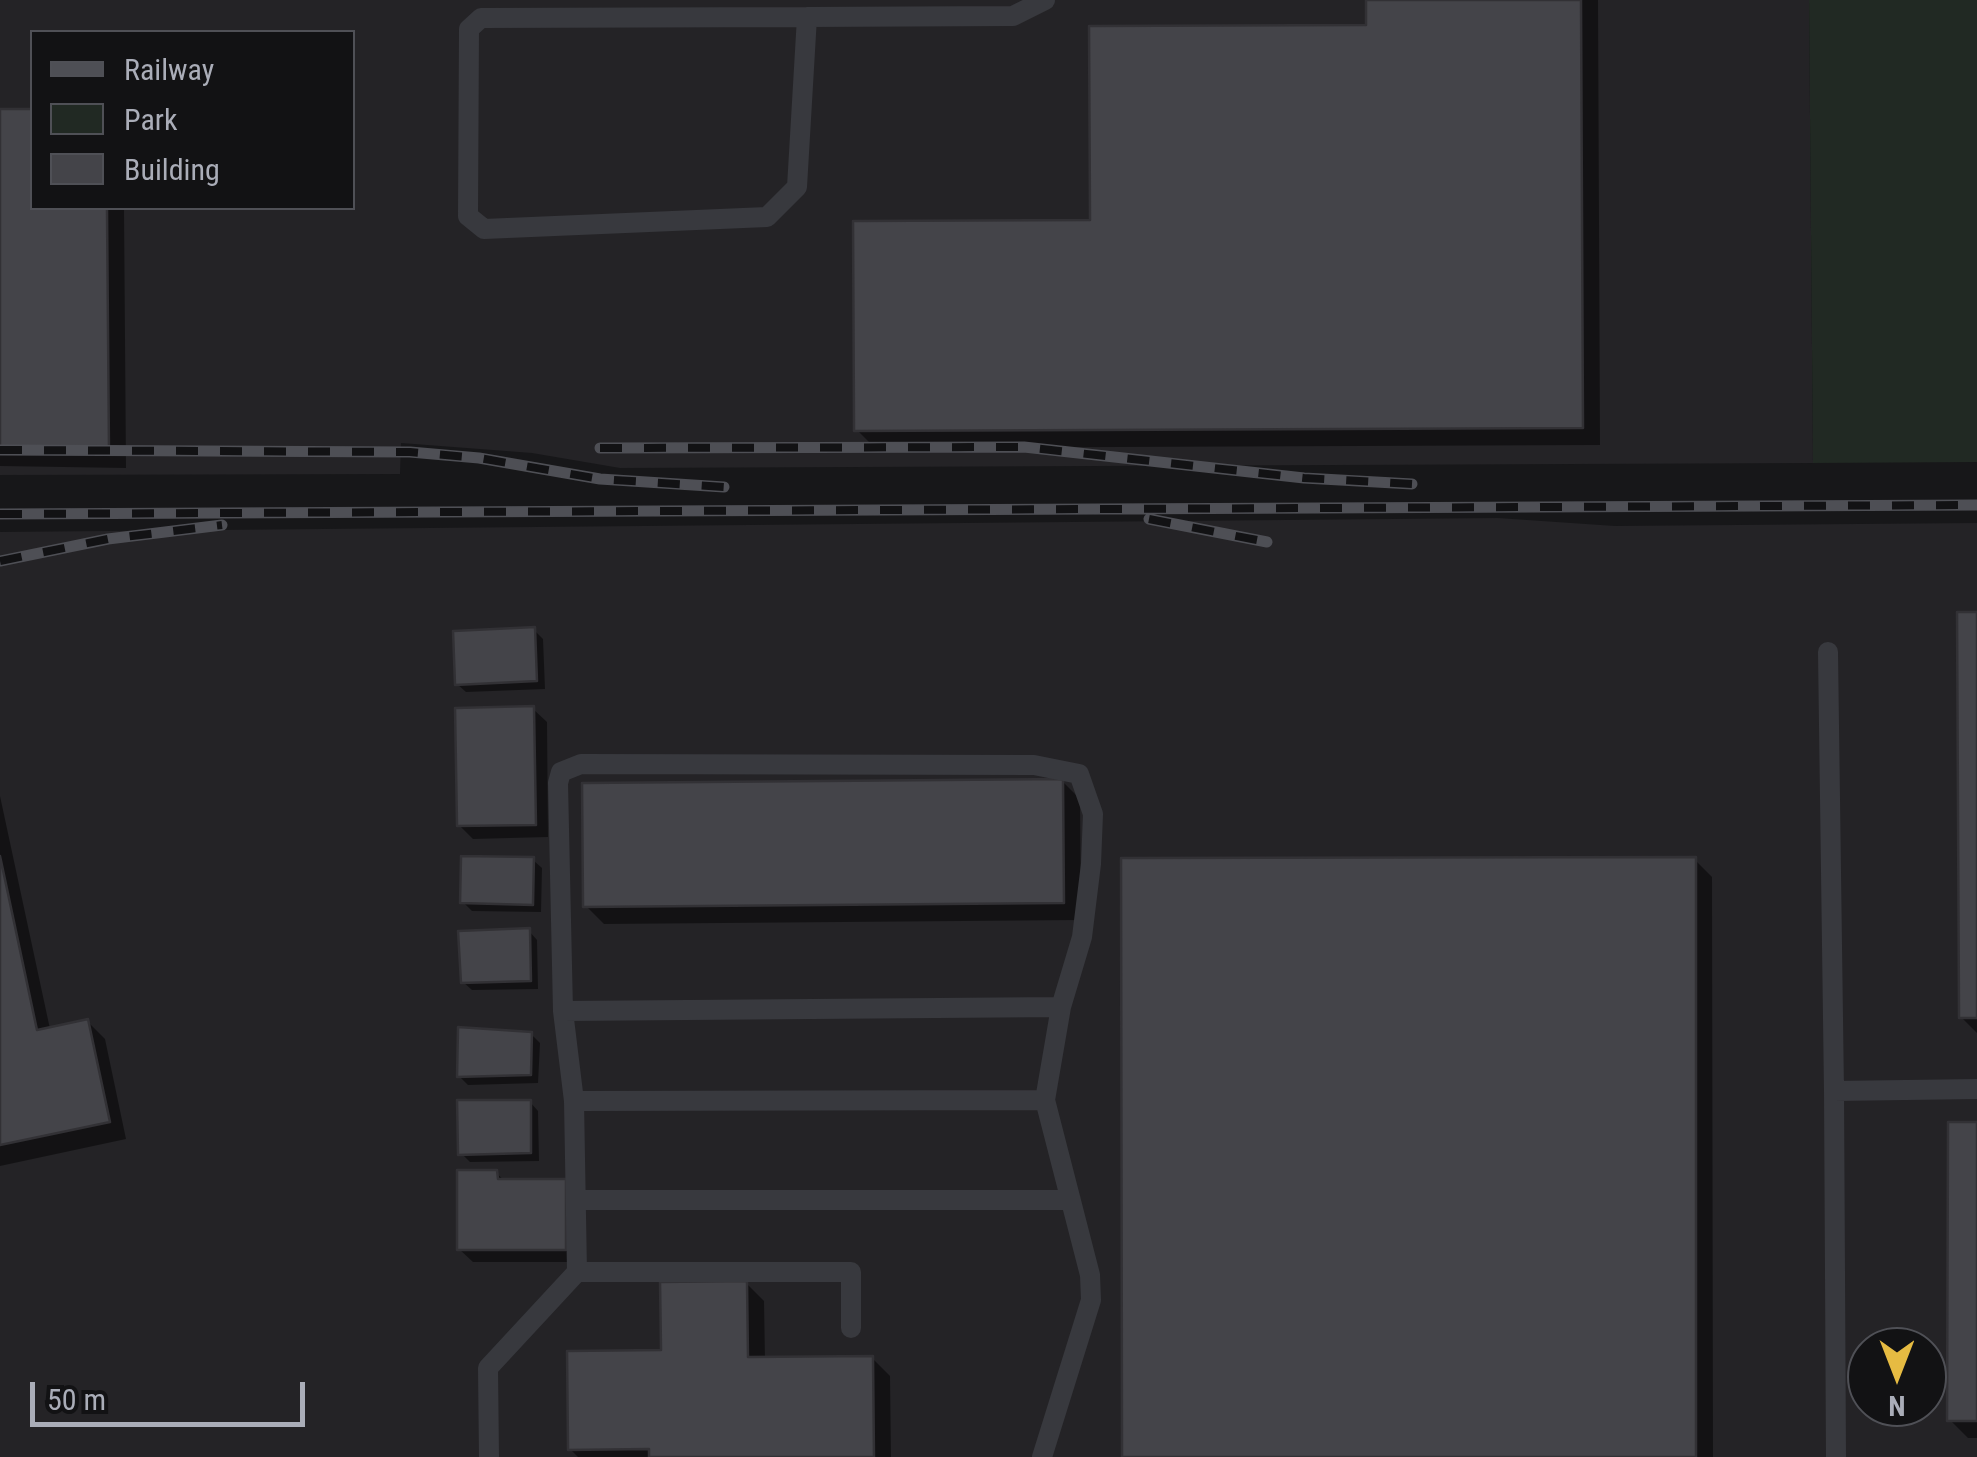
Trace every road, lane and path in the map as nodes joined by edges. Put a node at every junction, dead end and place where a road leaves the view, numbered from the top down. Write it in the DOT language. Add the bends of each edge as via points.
graph roads {
  1 [pos="1045,0"];
  2 [pos="807,17"];
  3 [pos="1828,652"];
  4 [pos="1061,1007"];
  5 [pos="564,1011"];
  6 [pos="1977,1089"];
  7 [pos="1834,1090"];
  8 [pos="1045,1100"];
  9 [pos="574,1102"];
  10 [pos="577,1200"];
  11 [pos="1071,1200"];
  12 [pos="577,1272"];
  13 [pos="852,1328"];
  14 [pos="488,1457"];
  15 [pos="1042,1457"];
  16 [pos="1836,1457"];
  1 -- 2 [label="lane" via="1013,16"];
  2 -- 2 [label="lane" via="482,18 469,29 468,216 484,230 766,217 796,187"];
  3 -- 7 [label="lane"];
  4 -- 5 [label="lane"];
  4 -- 5 [label="lane" via="1082,937 1092,864 1094,814 1079,774 1034,764 580,764 562,772 558,784"];
  4 -- 8 [label="lane"];
  5 -- 9 [label="lane"];
  6 -- 7 [label="lane"];
  7 -- 16 [label="lane"];
  8 -- 9 [label="lane"];
  8 -- 11 [label="lane"];
  9 -- 10 [label="lane"];
  10 -- 11 [label="lane"];
  10 -- 12 [label="lane"];
  11 -- 15 [label="lane" via="1091,1300"];
  12 -- 13 [label="lane" via="850,1272"];
  12 -- 14 [label="lane" via="488,1368"];
}
